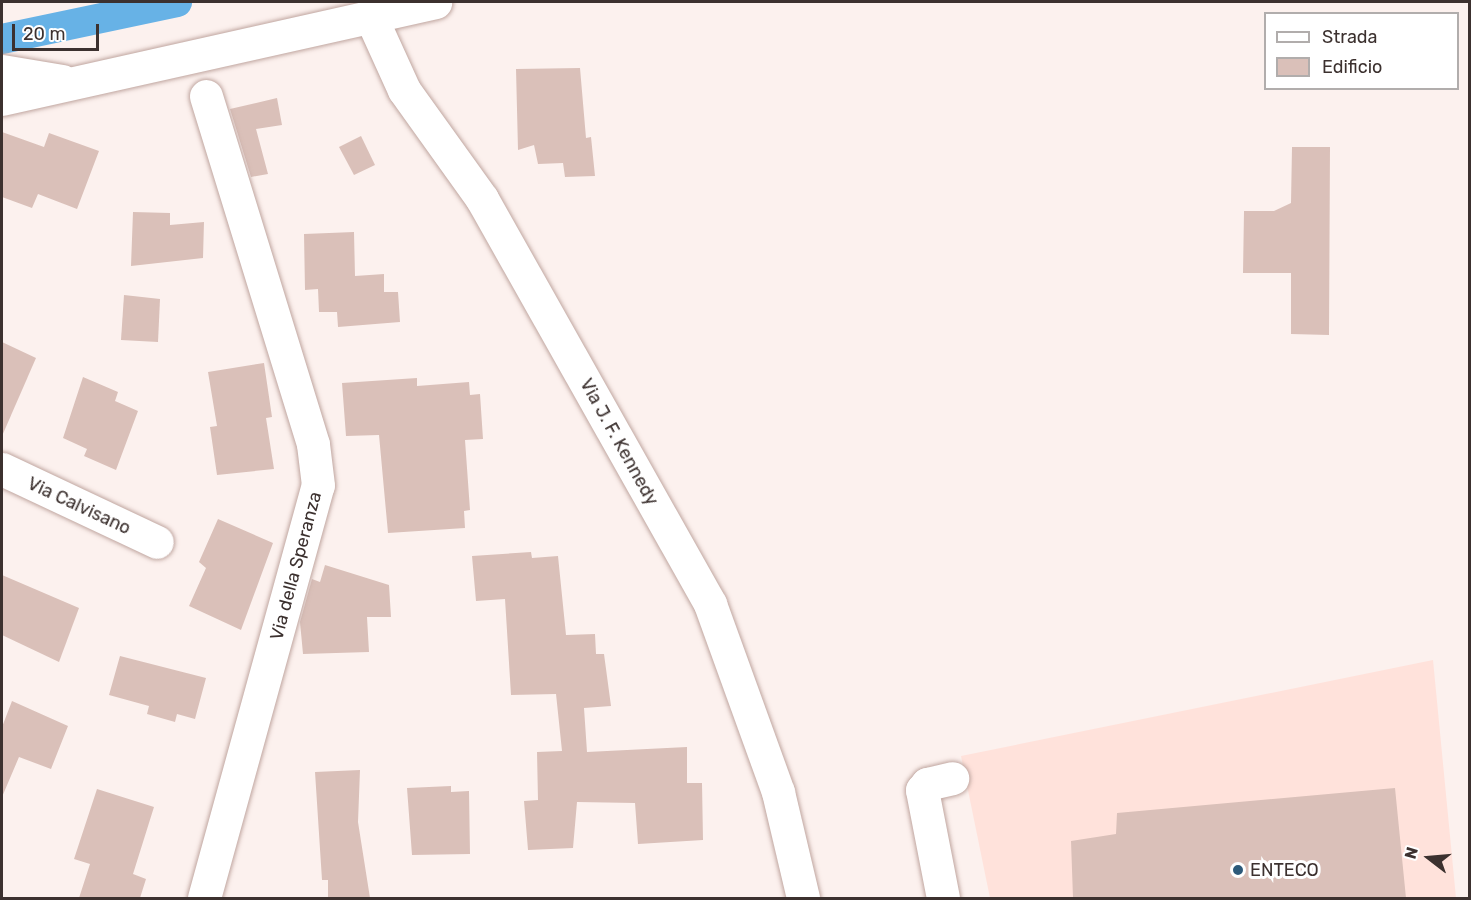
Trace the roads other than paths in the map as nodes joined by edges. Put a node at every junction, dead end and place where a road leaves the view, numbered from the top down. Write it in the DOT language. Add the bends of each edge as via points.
graph roads {
  1 [pos="435,2"];
  2 [pos="370,15"];
  3 [pos="2,71"];
  4 [pos="75,84"];
  5 [pos="206,96"];
  6 [pos="2,99"];
  7 [pos="2,469"];
  8 [pos="157,542"];
  9 [pos="952,778"];
  10 [pos="204,898"];
  11 [pos="802,898"];
  12 [pos="943,898"];
  1 -- 2 [label="street"];
  2 -- 4 [label="street"];
  2 -- 11 [label="street, Via J. F. Kennedy" via="404,90 482,199 710,604 778,792"];
  3 -- 4 [label="street"];
  4 -- 6 [label="street"];
  5 -- 10 [label="street, Via della Speranza" via="313,444 318,485"];
  7 -- 8 [label="street, Via Calvisano"];
  9 -- 12 [label="street" via="927,784 922,790"];
}
